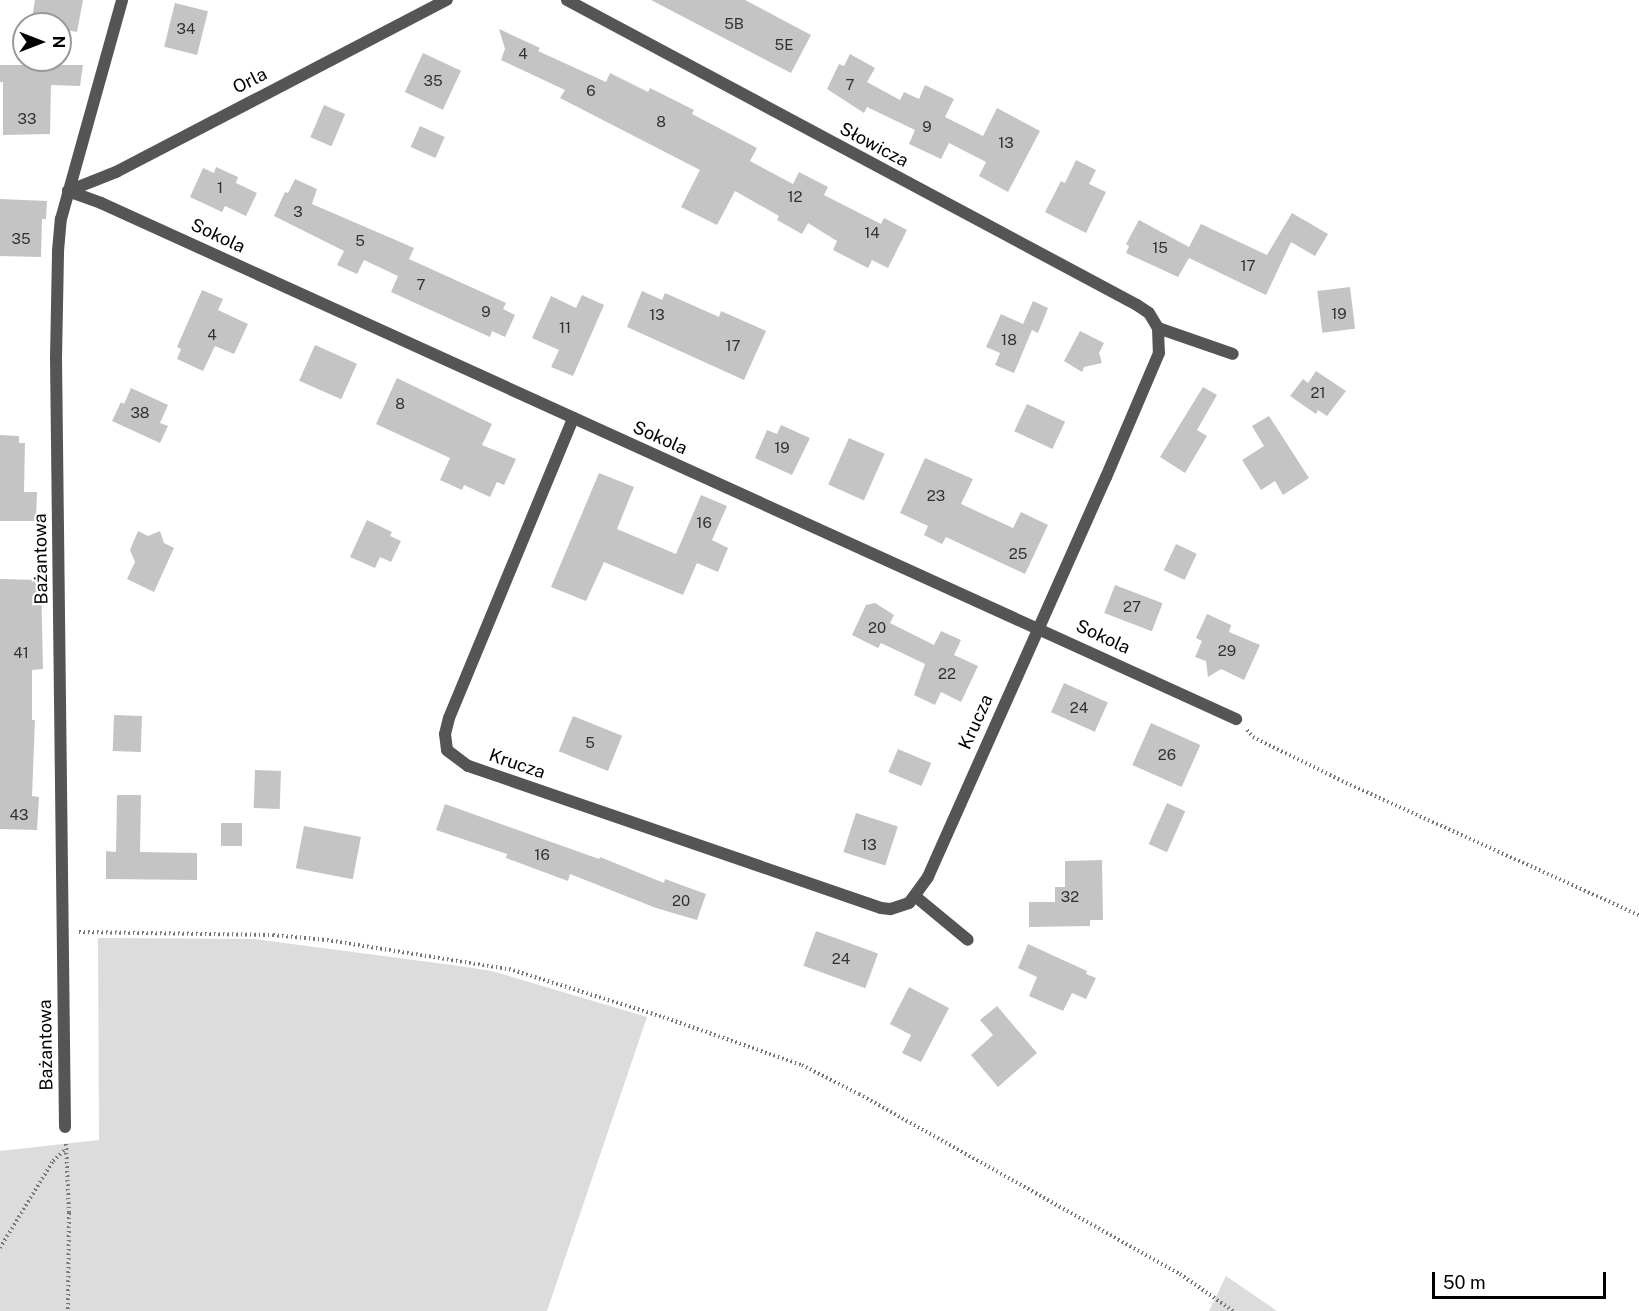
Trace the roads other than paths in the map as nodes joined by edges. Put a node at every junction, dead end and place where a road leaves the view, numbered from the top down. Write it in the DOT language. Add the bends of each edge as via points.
graph roads {
  1 [pos="122,0"];
  2 [pos="447,0"];
  3 [pos="567,0"];
  4 [pos="68,191"];
  5 [pos="1158,328"];
  6 [pos="1233,354"];
  7 [pos="573,418"];
  8 [pos="1038,627"];
  9 [pos="1236,719"];
  10 [pos="916,897"];
  11 [pos="968,940"];
  12 [pos="65,1126"];
  1 -- 4 [label="street, Bażantowa"];
  2 -- 4 [label="street, Orla" via="116,172"];
  3 -- 5 [label="street, Słowicza" via="1137,305 1149,313"];
  4 -- 7 [label="street, Sokola" via="101,202"];
  4 -- 12 [label="street, Bażantowa" via="59,233 56,358"];
  5 -- 6 [label="street, Słowicza"];
  5 -- 8 [label="street" via="1159,353"];
  7 -- 8 [label="street, Sokola"];
  7 -- 10 [label="street, Krucza" via="449,718 447,750 468,766 881,908 900,907"];
  8 -- 9 [label="street, Sokola"];
  8 -- 10 [label="street, Krucza"];
  10 -- 11 [label="street"];
}
